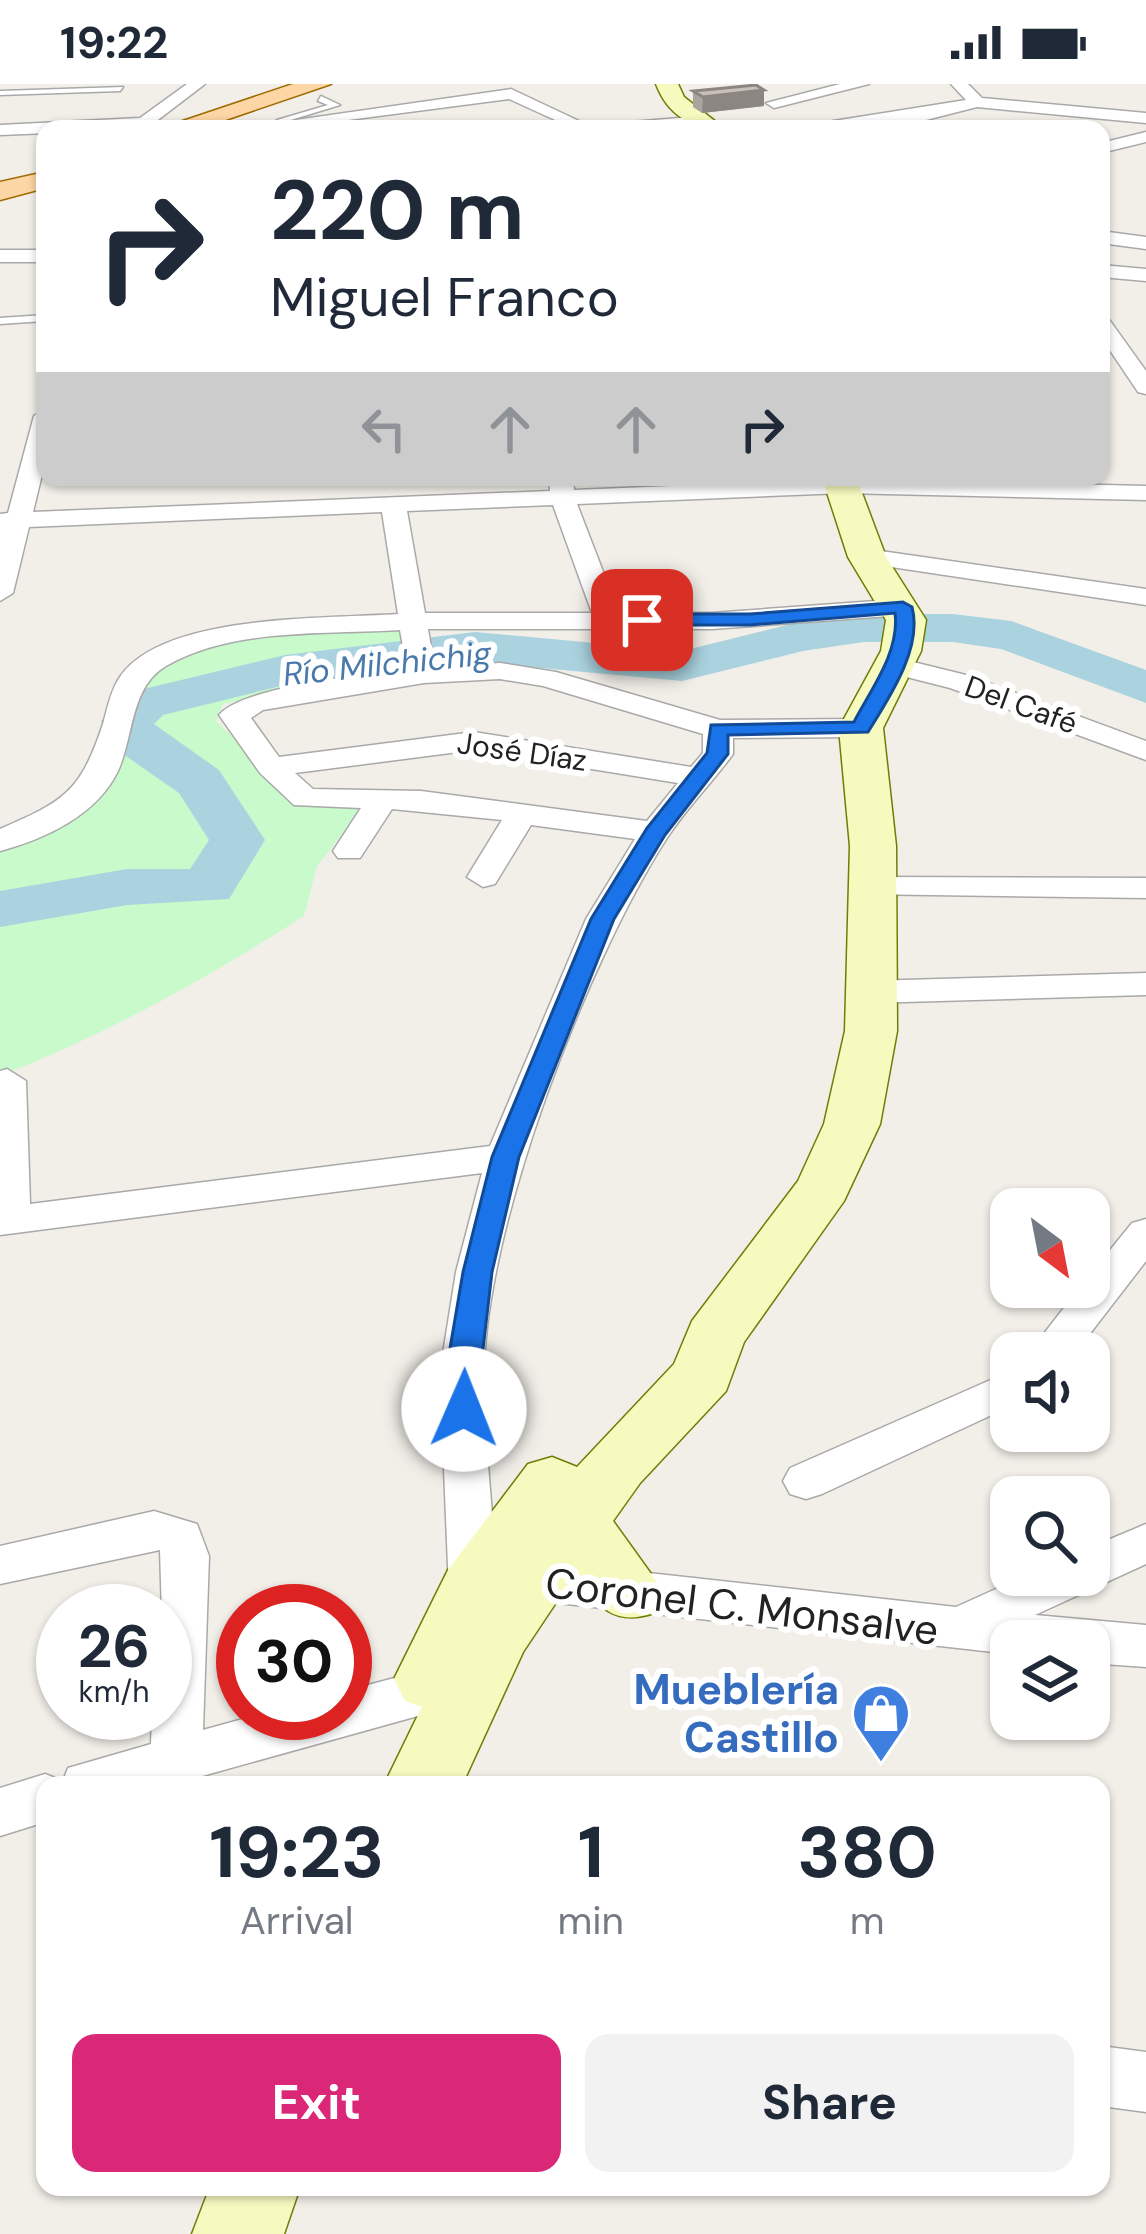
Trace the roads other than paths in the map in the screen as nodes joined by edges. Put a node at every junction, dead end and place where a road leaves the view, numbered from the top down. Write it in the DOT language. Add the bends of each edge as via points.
graph roads {
  1 [pos="197,84"];
  2 [pos="365,84"];
  3 [pos="667,84"];
  4 [pos="861,84"];
  5 [pos="959,84"];
  6 [pos="120,89"];
  7 [pos="320,92"];
  8 [pos="0,93"];
  9 [pos="976,102"];
  10 [pos="774,103"];
  11 [pos="1146,118"];
  12 [pos="163,120"];
  13 [pos="179,120"];
  14 [pos="283,120"];
  15 [pos="297,120"];
  16 [pos="569,120"];
  17 [pos="700,120"];
  18 [pos="894,120"];
  19 [pos="36,129"];
  20 [pos="0,130"];
  21 [pos="1146,137"];
  22 [pos="1110,146"];
  23 [pos="0,175"];
  24 [pos="36,179"];
  25 [pos="36,180"];
  26 [pos="0,191"];
  27 [pos="1110,242"];
  28 [pos="0,256"];
  29 [pos="36,256"];
  30 [pos="1146,261"];
  31 [pos="1110,270"];
  32 [pos="1110,289"];
  33 [pos="1146,289"];
  34 [pos="36,319"];
  35 [pos="0,321"];
  36 [pos="1112,353"];
  37 [pos="1146,353"];
  38 [pos="1146,386"];
  39 [pos="36,442"];
  40 [pos="332,486"];
  41 [pos="626,486"];
  42 [pos="842,486"];
  43 [pos="1066,486"];
  44 [pos="561,487"];
  45 [pos="1146,493"];
  46 [pos="393,504"];
  47 [pos="333,507"];
  48 [pos="8,520"];
  49 [pos="867,557"];
  50 [pos="0,593"];
  51 [pos="1146,597"];
  52 [pos="608,619"];
  53 [pos="411,627"];
  54 [pos="901,636"];
  55 [pos="423,670"];
  56 [pos="861,728"];
  57 [pos="718,729"];
  58 [pos="1146,751"];
  59 [pos="272,767"];
  60 [pos="702,778"];
  61 [pos="383,799"];
  62 [pos="522,814"];
  63 [pos="655,832"];
  64 [pos="0,841"];
  65 [pos="349,850"];
  66 [pos="483,877"];
  67 [pos="872,887"];
  68 [pos="1146,888"];
  69 [pos="1146,984"];
  70 [pos="869,992"];
  71 [pos="7,1081"];
  72 [pos="505,1157"];
  73 [pos="5,1220"];
  74 [pos="1146,1233"];
  75 [pos="1068,1332"];
  76 [pos="714,1337"];
  77 [pos="990,1398"];
  78 [pos="806,1481"];
  79 [pos="572,1520"];
  80 [pos="1146,1543"];
  81 [pos="1110,1559"];
  82 [pos="0,1565"];
  83 [pos="502,1585"];
  84 [pos="629,1592"];
  85 [pos="1028,1596"];
  86 [pos="953,1630"];
  87 [pos="990,1633"];
  88 [pos="1110,1643"];
  89 [pos="1146,1646"];
  90 [pos="425,1692"];
  91 [pos="372,1706"];
  92 [pos="241,1740"];
  93 [pos="176,1757"];
  94 [pos="116,1776"];
  95 [pos="390,1776"];
  96 [pos="427,1776"];
  97 [pos="36,1801"];
  98 [pos="0,1812"];
  99 [pos="1110,2077"];
  100 [pos="1146,2082"];
  101 [pos="252,2196"];
  102 [pos="238,2234"];
  1 -- 12 [label="street"];
  2 -- 7 [label="main road"];
  3 -- 17 [label="street" via="674,101"];
  4 -- 10 [label="street"];
  5 -- 9 [label="street"];
  6 -- 8 [label="lane"];
  7 -- 13 [label="main road"];
  7 -- 14 [label="main road"];
  9 -- 11 [label="street"];
  9 -- 18 [label="street"];
  15 -- 16 [label="street" via="515,94"];
  19 -- 20 [label="street"];
  21 -- 22 [label="street"];
  23 -- 24 [label="main road"];
  25 -- 26 [label="main road"];
  27 -- 30 [label="street"];
  28 -- 29 [label="street"];
  30 -- 31 [label="street"];
  32 -- 33 [label="street"];
  34 -- 35 [label="lane"];
  36 -- 37 [label="street"];
  36 -- 38 [label="street"];
  39 -- 48 [label="street"];
  40 -- 47 [label="street"];
  41 -- 44 [label="street"];
  42 -- 49 [label="street"];
  43 -- 45 [label="street"];
  44 -- 46 [label="street"];
  44 -- 52 [label="street"];
  46 -- 47 [label="street"];
  46 -- 53 [label="street"];
  47 -- 48 [label="street"];
  48 -- 50 [label="street"];
  49 -- 51 [label="street"];
  49 -- 54 [label="street"];
  52 -- 53 [label="street, Del Café"];
  52 -- 54 [label="street, Del Café" via="731,620"];
  53 -- 55 [label="street"];
  53 -- 64 [label="street, Del Café" via="242,633 154,661 131,682 90,790 74,808"];
  54 -- 56 [label="street"];
  54 -- 58 [label="street, Del Café" via="960,682"];
  55 -- 57 [label="street" via="524,673"];
  55 -- 59 [label="street" via="237,710 233,720"];
  56 -- 57 [label="street"];
  56 -- 67 [label="street"];
  57 -- 60 [label="street" via="718,754"];
  59 -- 60 [label="street, José Díaz" via="475,741"];
  59 -- 61 [label="street" via="305,798"];
  60 -- 63 [label="street"];
  61 -- 62 [label="street"];
  61 -- 65 [label="street"];
  62 -- 63 [label="street"];
  62 -- 66 [label="street"];
  63 -- 72 [label="street" via="603,919"];
  67 -- 68 [label="street"];
  67 -- 70 [label="street"];
  69 -- 70 [label="street"];
  70 -- 76 [label="street" via="871,1031 852,1124 824,1187"];
  71 -- 73 [label="street"];
  72 -- 73 [label="street"];
  72 -- 83 [label="street" via="462,1372"];
  74 -- 75 [label="street"];
  76 -- 79 [label="street" via="703,1374"];
  76 -- 83 [label="street" via="670,1360 556,1478"];
  77 -- 78 [label="street"];
  79 -- 83 [label="street"];
  79 -- 84 [label="street"];
  80 -- 81 [label="street"];
  82 -- 93 [label="street" via="154,1530 180,1537"];
  83 -- 84 [label="street, Coronel C. Monsalve"];
  83 -- 90 [label="street"];
  83 -- 96 [label="street" via="495,1636"];
  84 -- 86 [label="street, Coronel C. Monsalve"];
  85 -- 86 [label="street"];
  86 -- 87 [label="street, Coronel C. Monsalve"];
  88 -- 89 [label="street, Coronel C. Monsalve"];
  90 -- 91 [label="street"];
  90 -- 95 [label="street"];
  92 -- 93 [label="street"];
  93 -- 94 [label="street"];
  97 -- 98 [label="street"];
  99 -- 100 [label="street"];
  101 -- 102 [label="street"];
}
